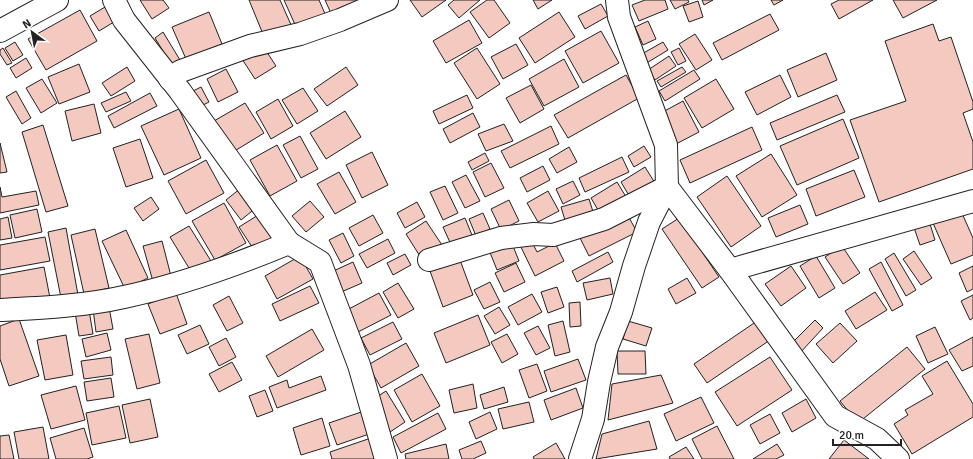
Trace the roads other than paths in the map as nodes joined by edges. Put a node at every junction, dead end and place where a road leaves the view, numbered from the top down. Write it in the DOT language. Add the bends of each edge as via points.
graph roads {
  1 [pos="57,0"];
  2 [pos="114,0"];
  3 [pos="387,0"];
  4 [pos="617,0"];
  5 [pos="0,31"];
  6 [pos="170,79"];
  7 [pos="667,188"];
  8 [pos="973,201"];
  9 [pos="289,243"];
  10 [pos="429,260"];
  11 [pos="730,270"];
  12 [pos="0,310"];
  13 [pos="386,459"];
  14 [pos="580,459"];
  15 [pos="898,459"];
  1 -- 5 [label="street"];
  2 -- 6 [label="street" via="124,20"];
  3 -- 6 [label="street" via="340,20 181,71"];
  4 -- 7 [label="street" via="619,17 666,145"];
  6 -- 9 [label="street"];
  7 -- 10 [label="street" via="604,219 553,235 534,234 501,238"];
  7 -- 11 [label="street"];
  7 -- 14 [label="street" via="649,222 621,312 607,347 593,419"];
  8 -- 11 [label="street"];
  9 -- 12 [label="street" via="212,273 124,297 48,308"];
  9 -- 13 [label="street" via="320,262 359,365"];
  11 -- 15 [label="street" via="835,416 877,439"];
}
